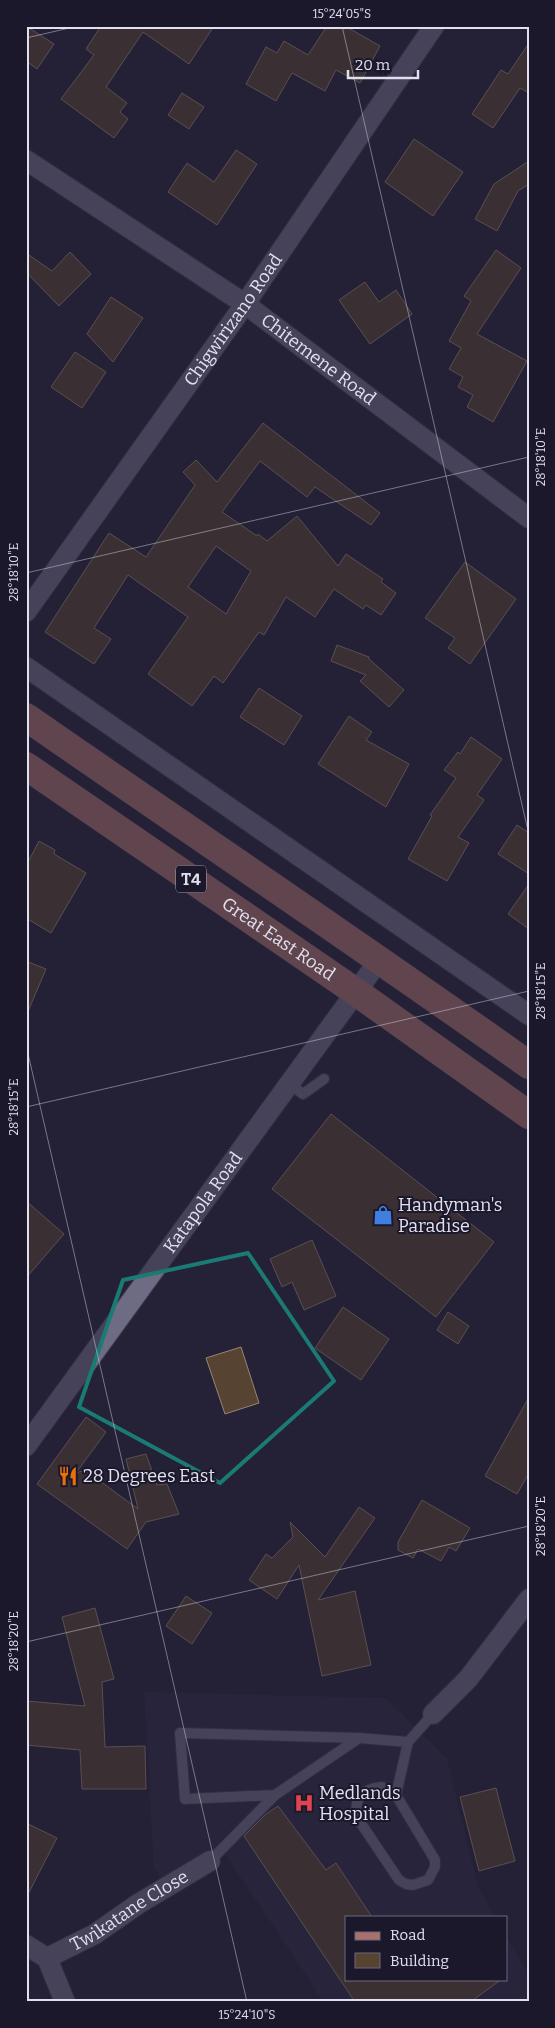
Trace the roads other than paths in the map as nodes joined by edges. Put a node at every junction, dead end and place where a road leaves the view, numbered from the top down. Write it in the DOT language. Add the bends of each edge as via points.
graph roads {
  1 [pos="434,26"];
  2 [pos="26,160"];
  3 [pos="245,304"];
  4 [pos="529,518"];
  5 [pos="26,612"];
  6 [pos="26,667"];
  7 [pos="26,717"];
  8 [pos="26,766"];
  9 [pos="380,959"];
  10 [pos="356,992"];
  11 [pos="529,1016"];
  12 [pos="529,1065"];
  13 [pos="324,1079"];
  14 [pos="290,1084"];
  15 [pos="529,1115"];
  16 [pos="26,1446"];
  17 [pos="529,1599"];
  18 [pos="433,1714"];
  19 [pos="360,1738"];
  20 [pos="408,1742"];
  21 [pos="275,1795"];
  22 [pos="396,1795"];
  23 [pos="210,1861"];
  24 [pos="26,1945"];
  25 [pos="48,1958"];
  26 [pos="64,2002"];
  1 -- 3 [label="street, Chigwirizano Road"];
  2 -- 3 [label="street, Chitemene Road"];
  3 -- 4 [label="street, Chitemene Road"];
  3 -- 5 [label="street, Chigwirizano Road"];
  6 -- 11 [label="street"];
  7 -- 9 [label="main road, T4"];
  8 -- 10 [label="main road, Great East Road / T4"];
  9 -- 10 [label="street, Katapola Road"];
  9 -- 12 [label="main road, T4"];
  10 -- 14 [label="street, Katapola Road"];
  10 -- 15 [label="main road, Great East Road / T4"];
  13 -- 14 [label="lane" via="302,1094"];
  14 -- 16 [label="street, Katapola Road"];
  17 -- 18 [label="street" via="468,1679"];
  18 -- 20 [label="lane"];
  19 -- 20 [label="lane"];
  19 -- 21 [label="lane"];
  19 -- 21 [label="lane" via="180,1733 185,1799"];
  20 -- 22 [label="lane"];
  21 -- 23 [label="lane"];
  22 -- 22 [label="lane" via="435,1860 432,1874 421,1884 399,1880 358,1819 356,1803 366,1790 382,1787"];
  23 -- 25 [label="street, Twikatane Close" via="95,1934"];
  24 -- 25 [label="street"];
  25 -- 26 [label="street"];
}
